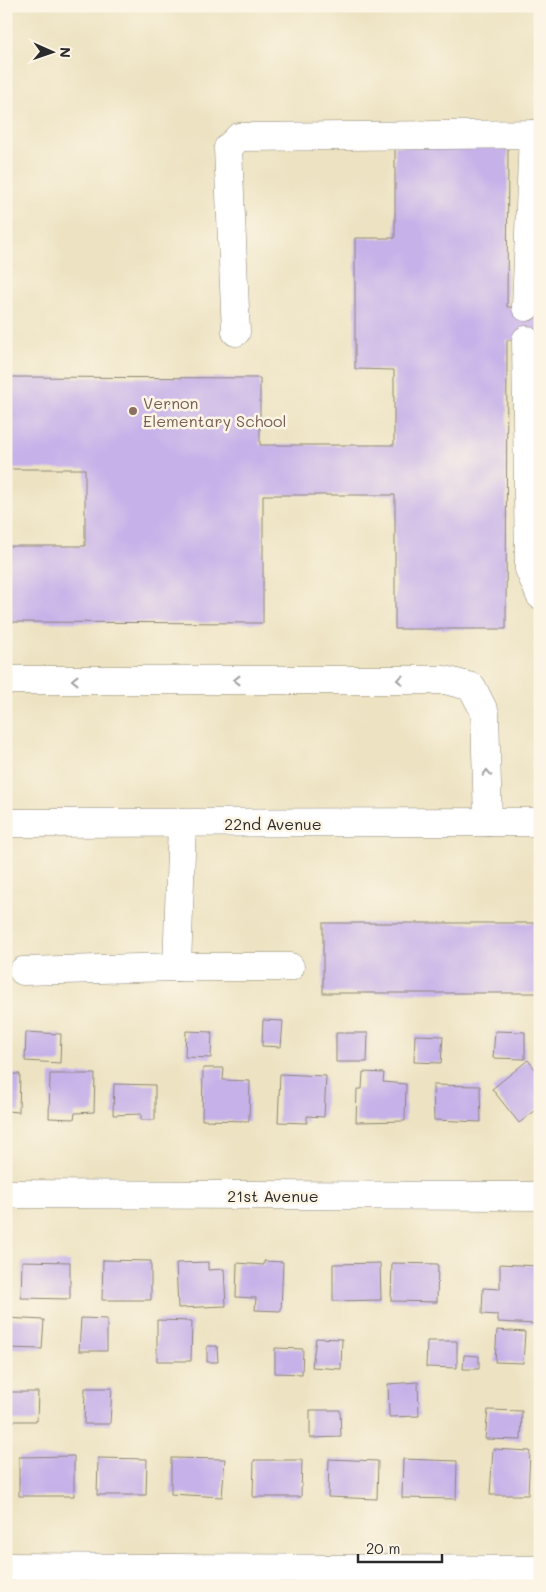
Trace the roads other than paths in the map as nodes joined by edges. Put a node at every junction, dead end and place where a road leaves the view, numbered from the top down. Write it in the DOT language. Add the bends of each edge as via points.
graph roads {
  1 [pos="537,134"];
  2 [pos="526,307"];
  3 [pos="236,332"];
  4 [pos="526,340"];
  5 [pos="540,594"];
  6 [pos="6,680"];
  7 [pos="488,822"];
  8 [pos="540,822"];
  9 [pos="6,823"];
  10 [pos="182,823"];
  11 [pos="290,967"];
  12 [pos="177,968"];
  13 [pos="22,971"];
  14 [pos="6,1194"];
  15 [pos="540,1196"];
  16 [pos="6,1567"];
  17 [pos="540,1570"];
  1 -- 2 [label="street"];
  1 -- 3 [label="street" via="239,137 228,148"];
  4 -- 5 [label="street" via="529,569"];
  7 -- 6 [label="street, one-way" via="485,712 472,687 444,680"];
  7 -- 8 [label="street, 22nd Avenue"];
  7 -- 10 [label="street, 22nd Avenue"];
  9 -- 10 [label="street, 22nd Avenue"];
  10 -- 12 [label="street"];
  11 -- 12 [label="street"];
  12 -- 13 [label="street"];
  14 -- 15 [label="street, 21st Avenue"];
  16 -- 17 [label="street"];
}
